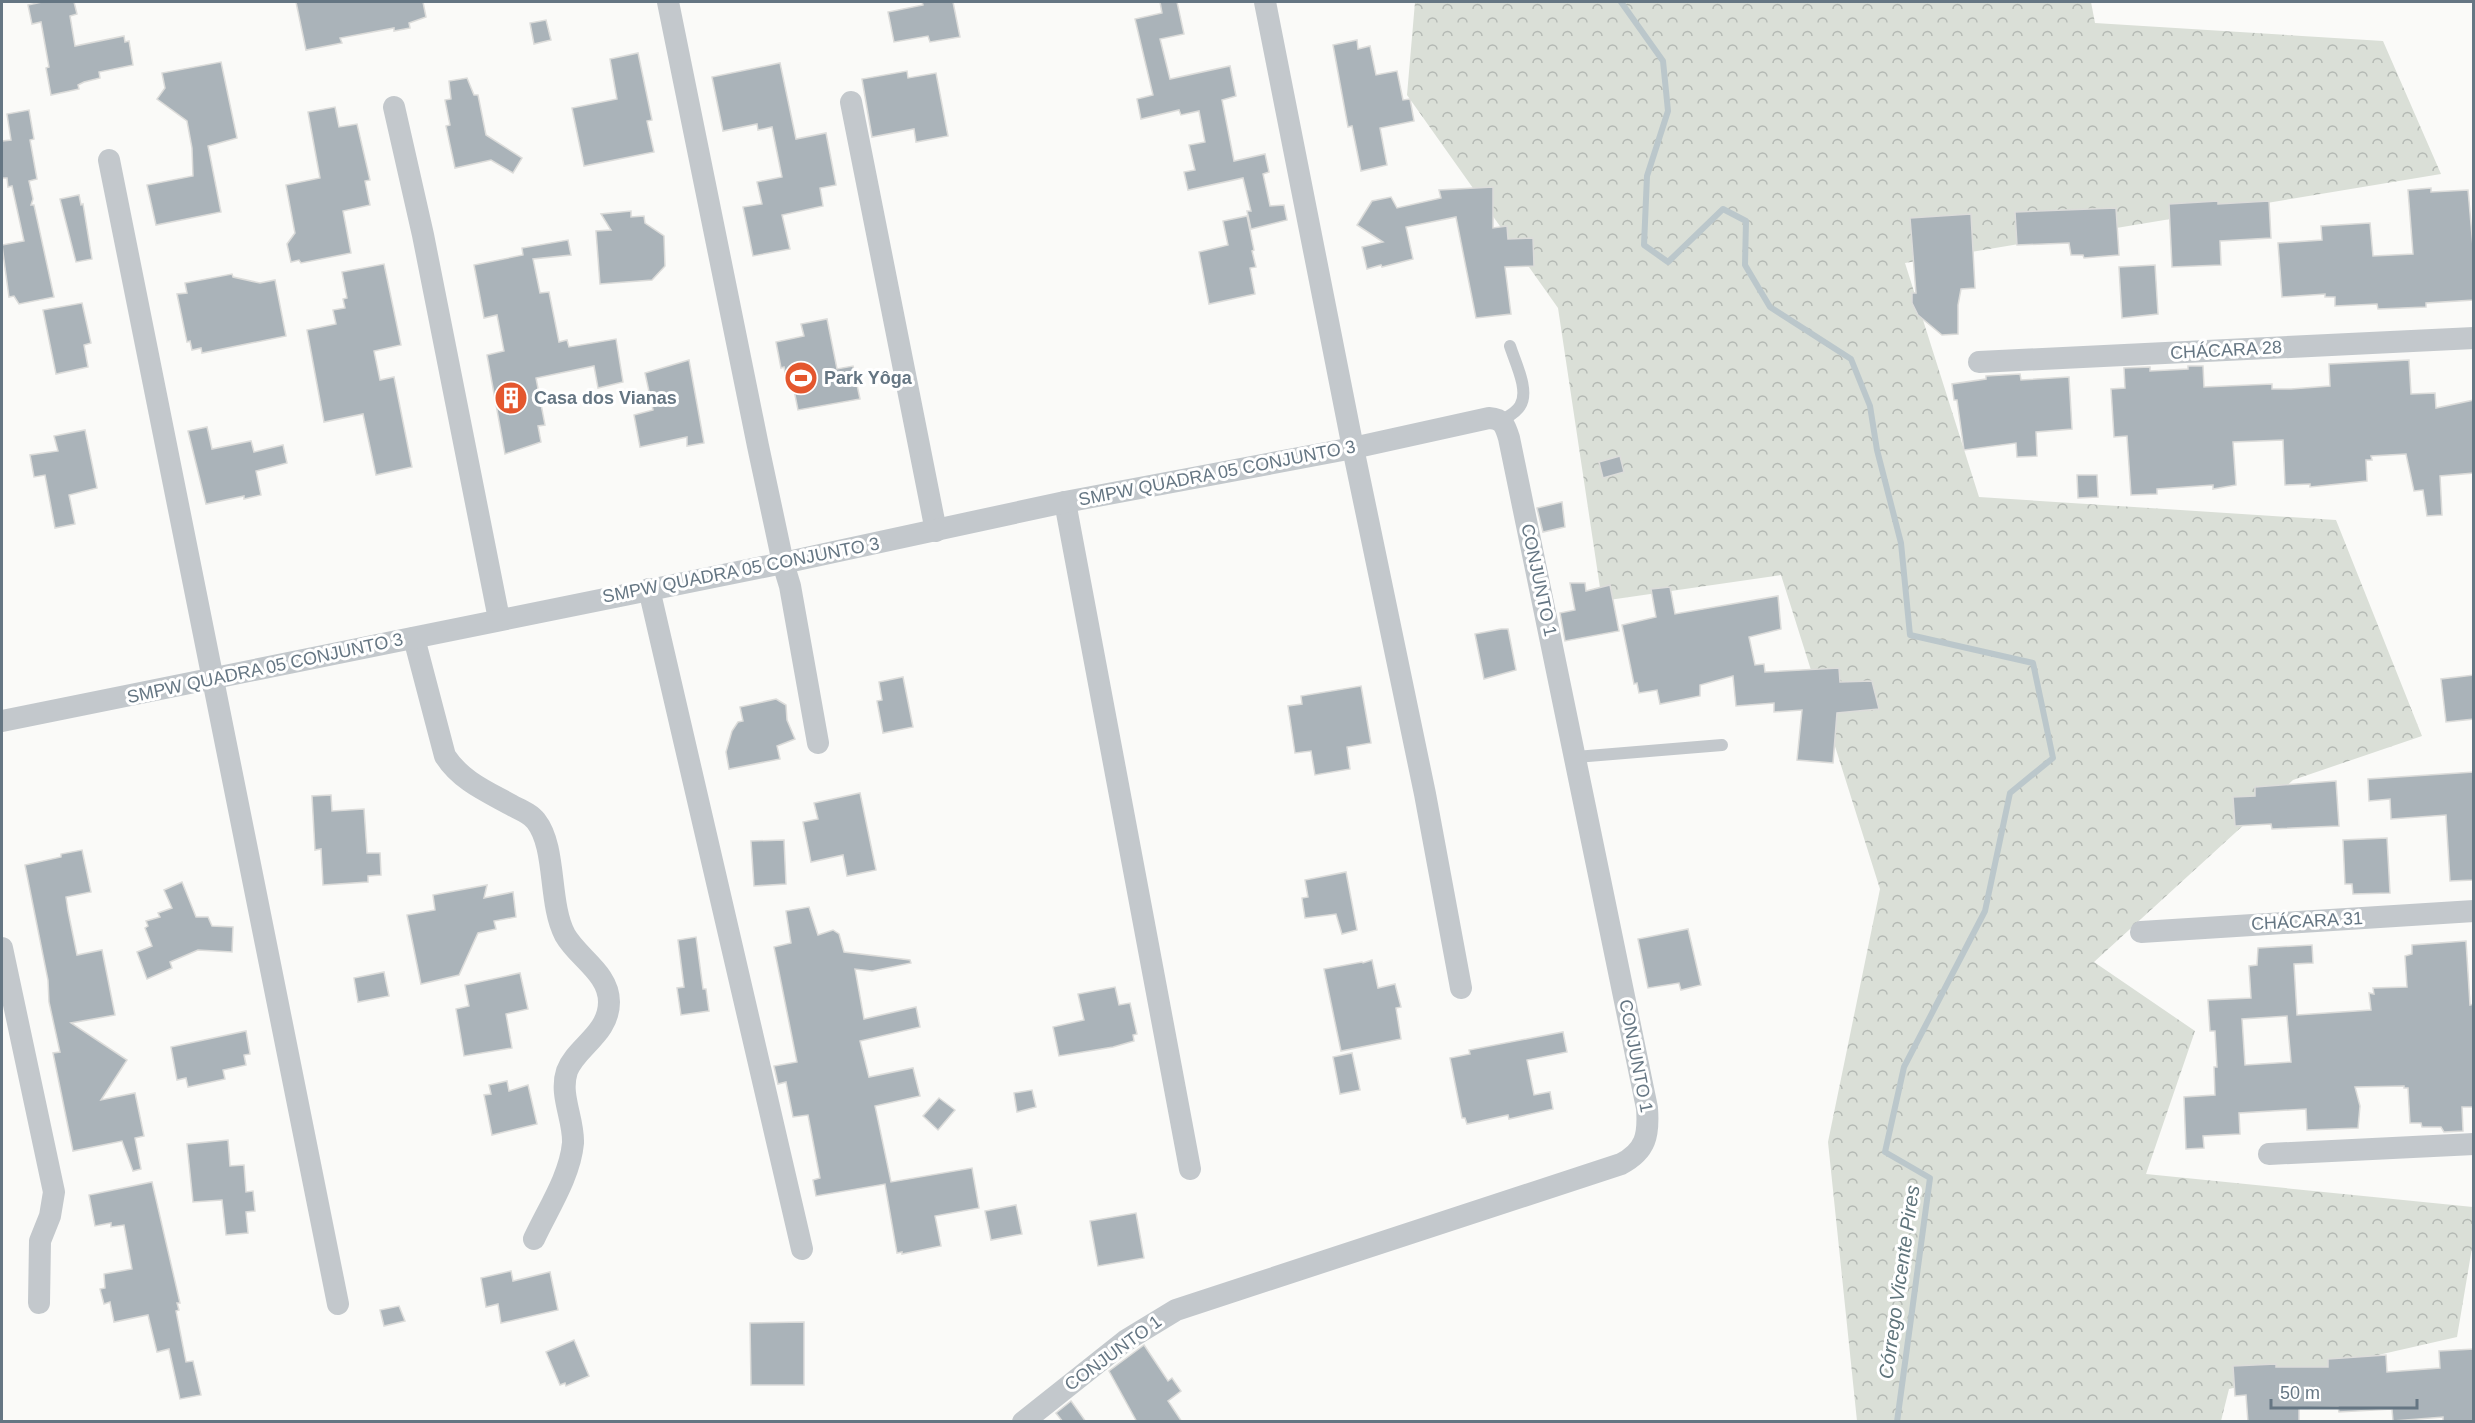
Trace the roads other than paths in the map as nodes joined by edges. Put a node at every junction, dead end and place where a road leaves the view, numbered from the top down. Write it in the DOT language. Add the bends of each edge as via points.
graph roads {
  1 [pos="668,2"];
  2 [pos="1264,2"];
  3 [pos="851,102"];
  4 [pos="394,107"];
  5 [pos="109,160"];
  6 [pos="2474,338"];
  7 [pos="1510,346"];
  8 [pos="1980,362"];
  9 [pos="1491,421"];
  10 [pos="1353,448"];
  11 [pos="1065,502"];
  12 [pos="936,531"];
  13 [pos="783,562"];
  14 [pos="649,589"];
  15 [pos="499,619"];
  16 [pos="414,638"];
  17 [pos="212,680"];
  18 [pos="2,721"];
  19 [pos="818,743"];
  20 [pos="1722,745"];
  21 [pos="1576,756"];
  22 [pos="2474,911"];
  23 [pos="2141,932"];
  24 [pos="2,948"];
  25 [pos="1461,988"];
  26 [pos="2474,1144"];
  27 [pos="2269,1154"];
  28 [pos="1190,1168"];
  29 [pos="534,1239"];
  30 [pos="802,1249"];
  31 [pos="39,1303"];
  32 [pos="338,1304"];
  33 [pos="1023,1422"];
  1 -- 13 [label="street"];
  2 -- 10 [label="street"];
  3 -- 12 [label="street"];
  4 -- 15 [label="street"];
  5 -- 17 [label="street"];
  6 -- 8 [label="street, CHÁCARA 28"];
  7 -- 9 [label="lane" via="1523,401 1517,410"];
  9 -- 10 [label="street, SMPW QUADRA 05 CONJUNTO 3"];
  9 -- 21 [label="street, CONJUNTO 1" via="1505,424 1509,438"];
  10 -- 11 [label="street, SMPW QUADRA 05 CONJUNTO 3"];
  10 -- 25 [label="street"];
  11 -- 12 [label="street, SMPW QUADRA 05 CONJUNTO 3"];
  11 -- 28 [label="street"];
  12 -- 13 [label="street, SMPW QUADRA 05 CONJUNTO 3"];
  13 -- 14 [label="street, SMPW QUADRA 05 CONJUNTO 3"];
  13 -- 19 [label="street"];
  14 -- 15 [label="street, SMPW QUADRA 05 CONJUNTO 3"];
  14 -- 30 [label="street"];
  15 -- 16 [label="street, SMPW QUADRA 05 CONJUNTO 3"];
  16 -- 17 [label="street, SMPW QUADRA 05 CONJUNTO 3"];
  16 -- 29 [label="street" via="445,756 453,770 475,786 535,819 544,834 565,934 607,988 606,1017 567,1071 571,1157"];
  17 -- 18 [label="street, SMPW QUADRA 05 CONJUNTO 3"];
  17 -- 32 [label="street"];
  20 -- 21 [label="lane"];
  21 -- 33 [label="street, CONJUNTO 1" via="1647,1108 1647,1131 1640,1151 1621,1164 1176,1310 1125,1341"];
  22 -- 23 [label="street, CHÁCARA 31"];
  24 -- 31 [label="street" via="54,1192 40,1241"];
  26 -- 27 [label="street"];
}
